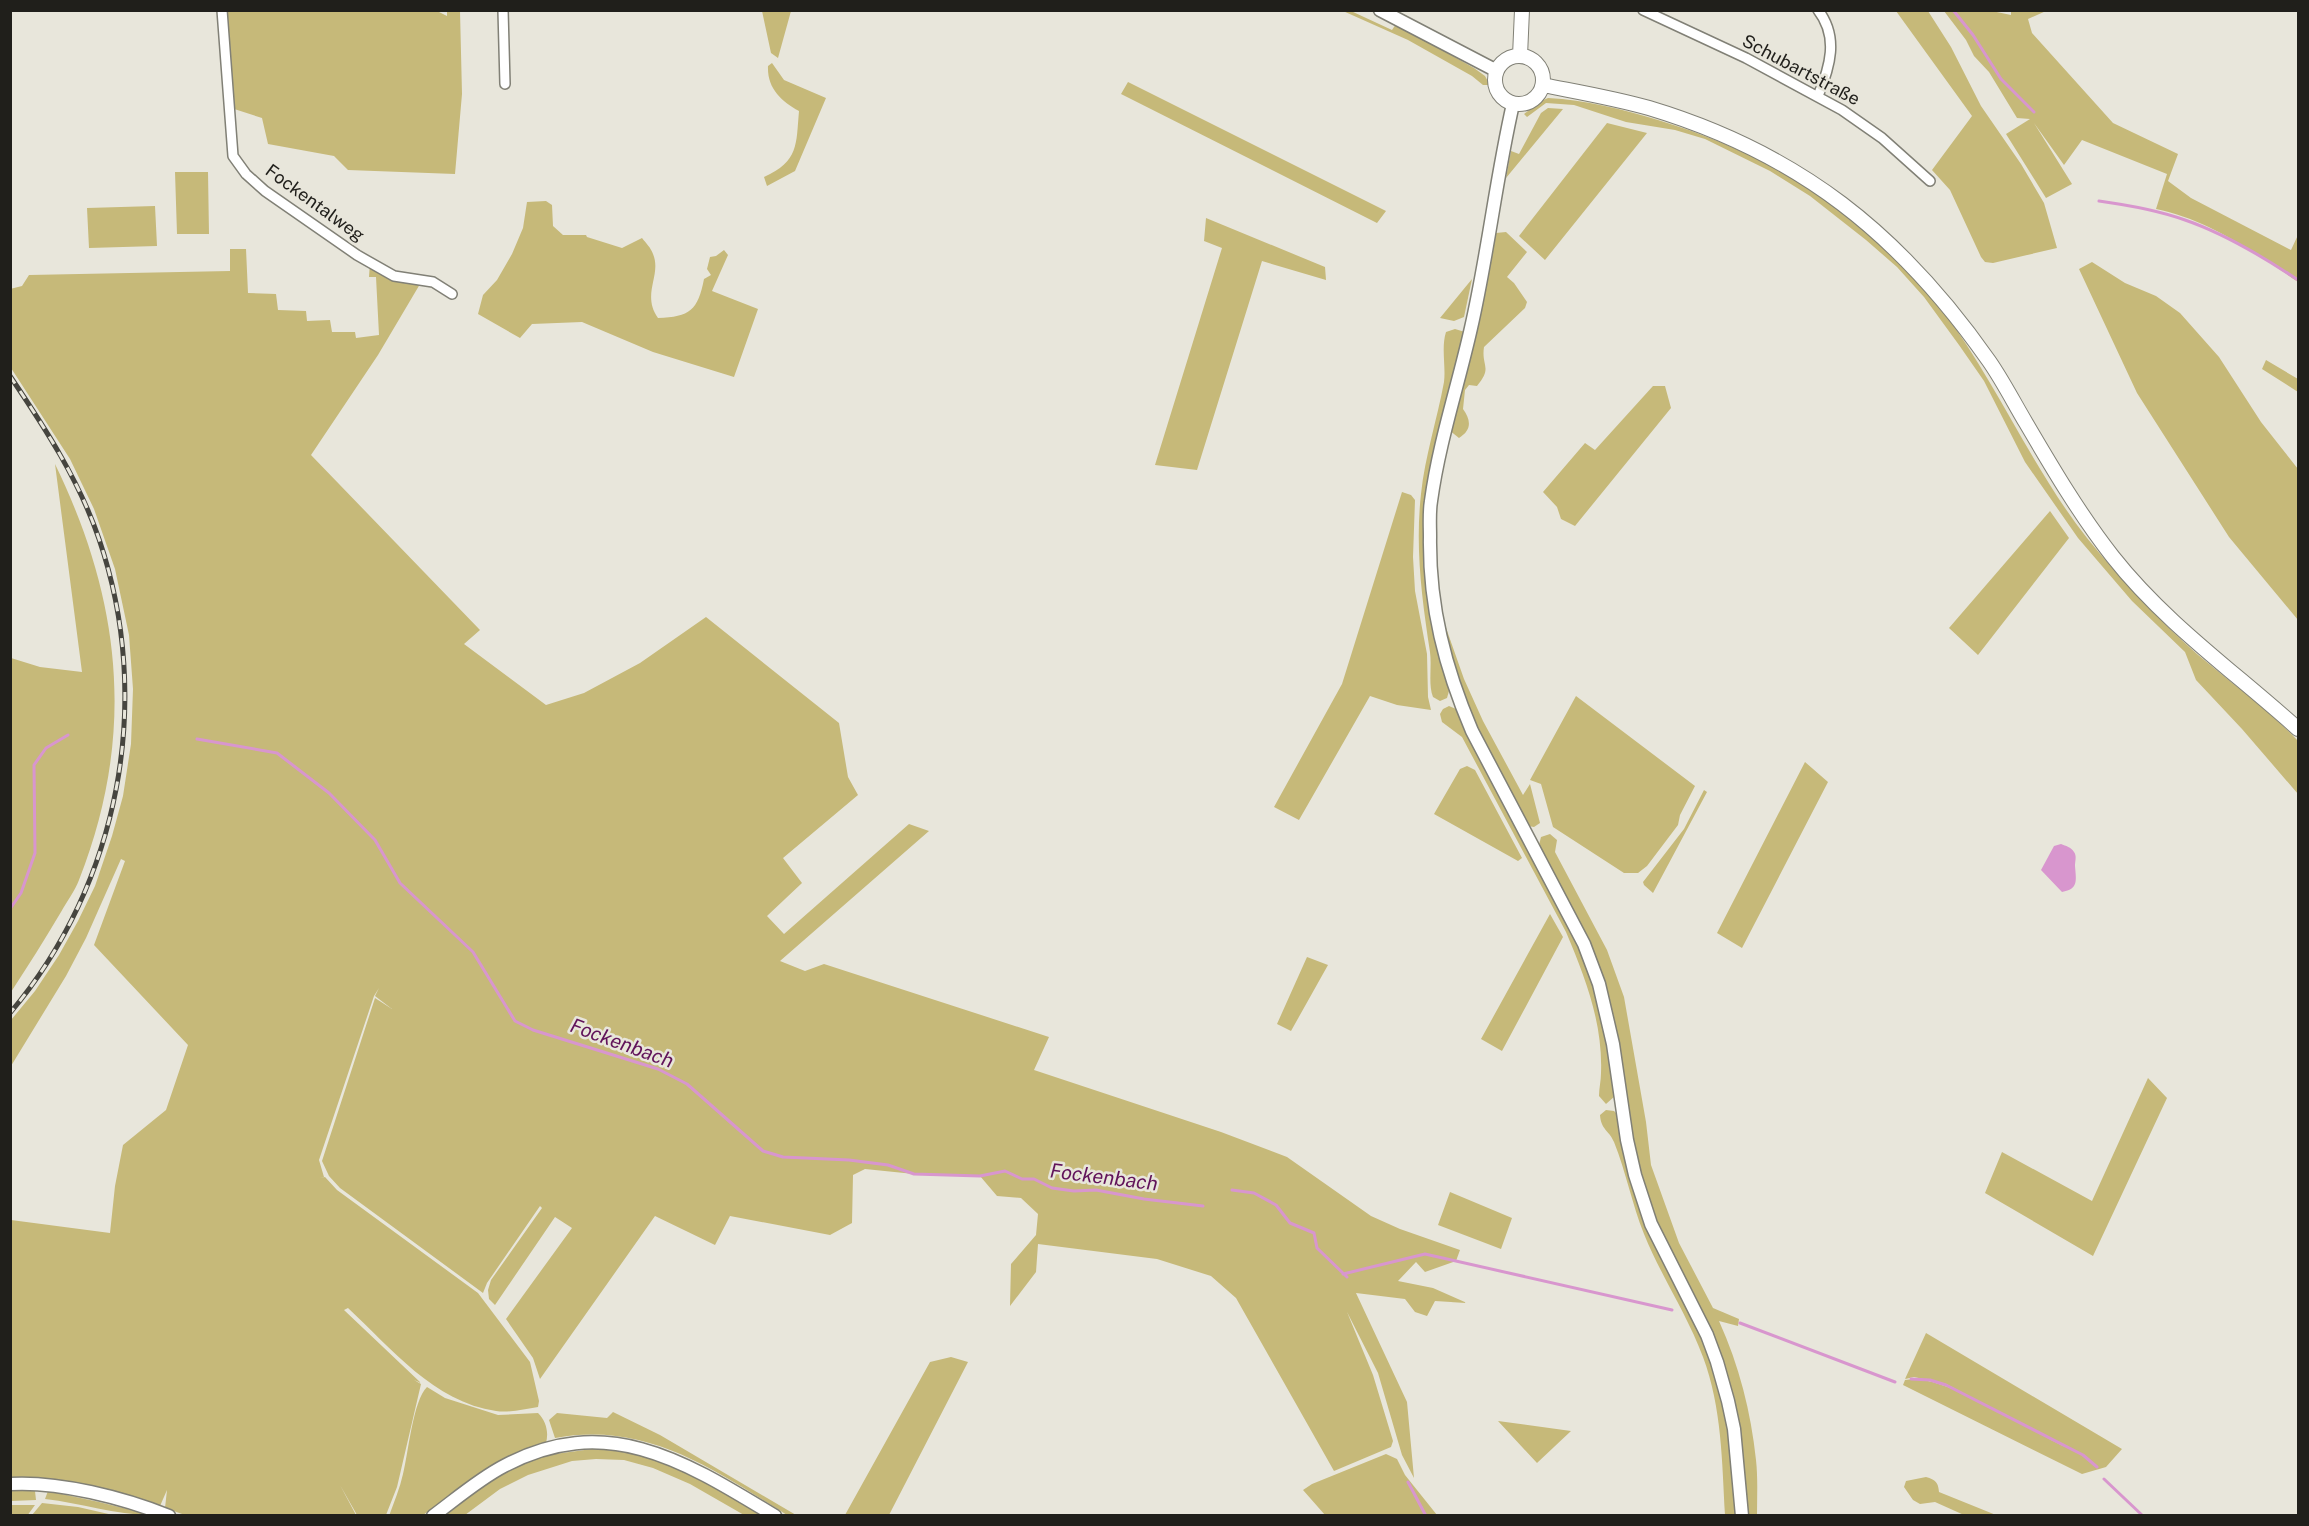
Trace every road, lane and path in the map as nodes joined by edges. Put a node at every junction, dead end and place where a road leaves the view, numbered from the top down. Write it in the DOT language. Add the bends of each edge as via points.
graph roads {
  1 [pos="222,10"];
  2 [pos="503,10"];
  3 [pos="1380,10"];
  4 [pos="1522,10"];
  5 [pos="1643,10"];
  6 [pos="1818,10"];
  7 [pos="1520,56"];
  8 [pos="1497,71"];
  9 [pos="505,84"];
  10 [pos="1543,85"];
  11 [pos="1818,96"];
  12 [pos="1513,104"];
  13 [pos="1930,181"];
  14 [pos="452,294"];
  15 [pos="2298,729"];
  16 [pos="10,1484"];
  17 [pos="169,1515"];
  18 [pos="433,1515"];
  19 [pos="775,1515"];
  20 [pos="1742,1515"];
  1 -- 14 [label="street, Fockentalweg" via="233,156 246,174 315,227 376,266 394,276 433,282"];
  2 -- 9 [label="street"];
  3 -- 8 [label="street"];
  4 -- 7 [label="main road"];
  5 -- 11 [label="street, Schubartstraße"];
  6 -- 11 [label="street" via="1832,43"];
  7 -- 8 [label="main road" via="1504,62"];
  7 -- 10 [label="main road" via="1540,68"];
  8 -- 12 [label="main road" via="1497,91"];
  10 -- 12 [label="main road" via="1532,101"];
  10 -- 15 [label="main road" via="1648,108 1734,139 1796,171 1878,231 1936,292 1990,362 2078,509 2115,559 2183,631"];
  11 -- 13 [label="street, Schubartstraße" via="1882,138"];
  12 -- 20 [label="street" via="1471,328 1430,503 1433,606 1442,649 1468,721 1584,944 1599,984 1610,1025 1635,1175 1651,1224 1707,1335 1728,1401"];
  16 -- 17 [label="street" via="69,1489"];
  18 -- 19 [label="street" via="482,1479 528,1455 553,1447 605,1442 638,1447 679,1461"];
}
